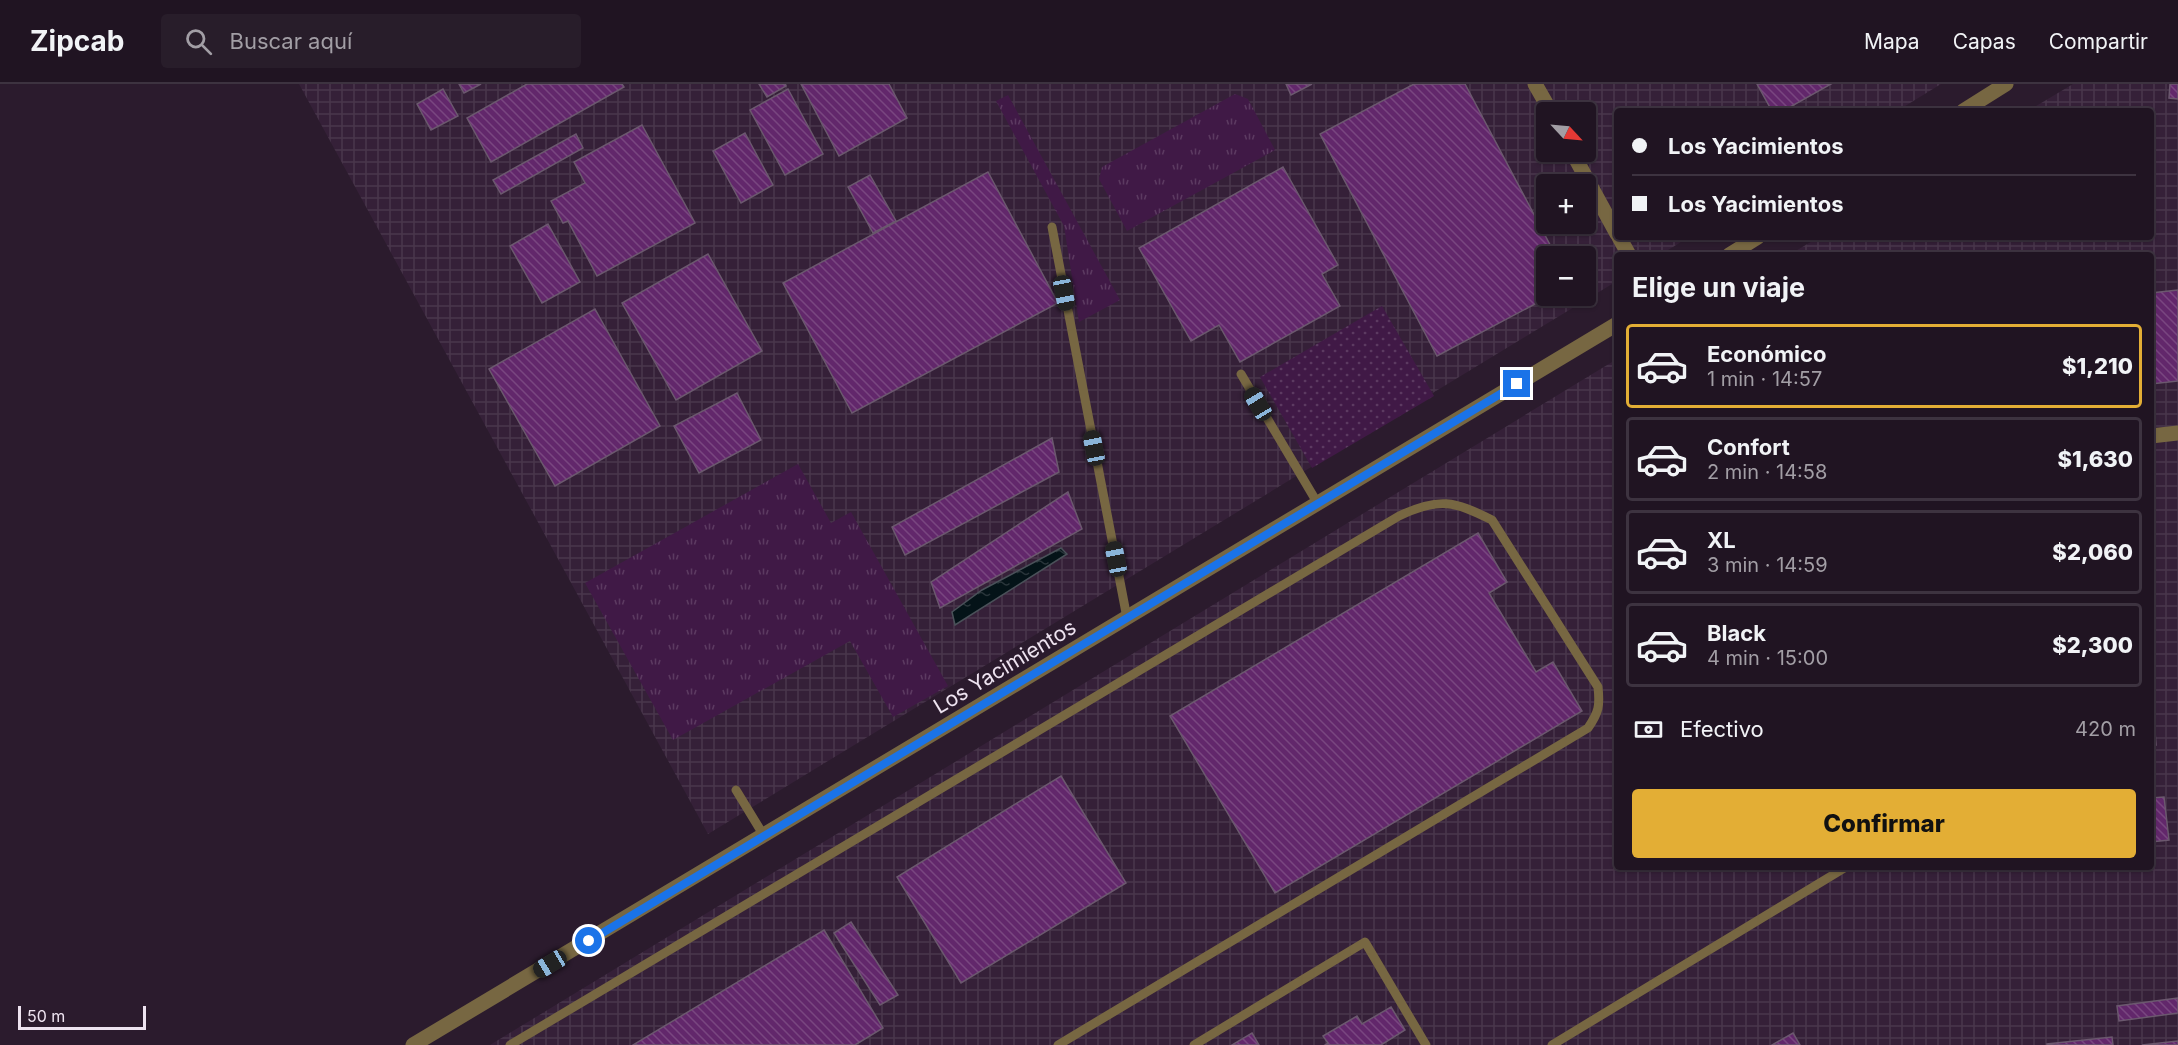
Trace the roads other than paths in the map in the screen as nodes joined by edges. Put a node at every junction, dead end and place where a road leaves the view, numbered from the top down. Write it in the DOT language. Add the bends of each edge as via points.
graph roads {
  1 [pos="1535,84"];
  2 [pos="2006,84"];
  3 [pos="1545,102"];
  4 [pos="1968,108"];
  5 [pos="1577,162"];
  6 [pos="1052,227"];
  7 [pos="1614,229"];
  8 [pos="1753,240"];
  9 [pos="1734,252"];
  10 [pos="1614,326"];
  11 [pos="1241,374"];
  12 [pos="2178,433"];
  13 [pos="2154,436"];
  14 [pos="1318,504"];
  15 [pos="1127,618"];
  16 [pos="736,790"];
  17 [pos="764,836"];
  18 [pos="1841,870"];
  19 [pos="413,1045"];
  20 [pos="510,1045"];
  21 [pos="1058,1045"];
  22 [pos="1194,1045"];
  23 [pos="1426,1045"];
  24 [pos="1552,1045"];
  1 -- 3 [label="street"];
  2 -- 4 [label="street"];
  5 -- 7 [label="street"];
  6 -- 15 [label="lane"];
  8 -- 9 [label="street"];
  10 -- 14 [label="street, Los Yacimientos"];
  11 -- 14 [label="lane"];
  12 -- 13 [label="street"];
  14 -- 15 [label="street, Los Yacimientos"];
  15 -- 17 [label="street, Los Yacimientos"];
  16 -- 17 [label="lane"];
  17 -- 19 [label="street, Los Yacimientos"];
  18 -- 24 [label="lane"];
  20 -- 21 [label="lane" via="1399,516 1418,507 1447,502 1492,520 1598,687 1600,702 1588,728"];
  22 -- 23 [label="lane" via="1365,942"];
}
